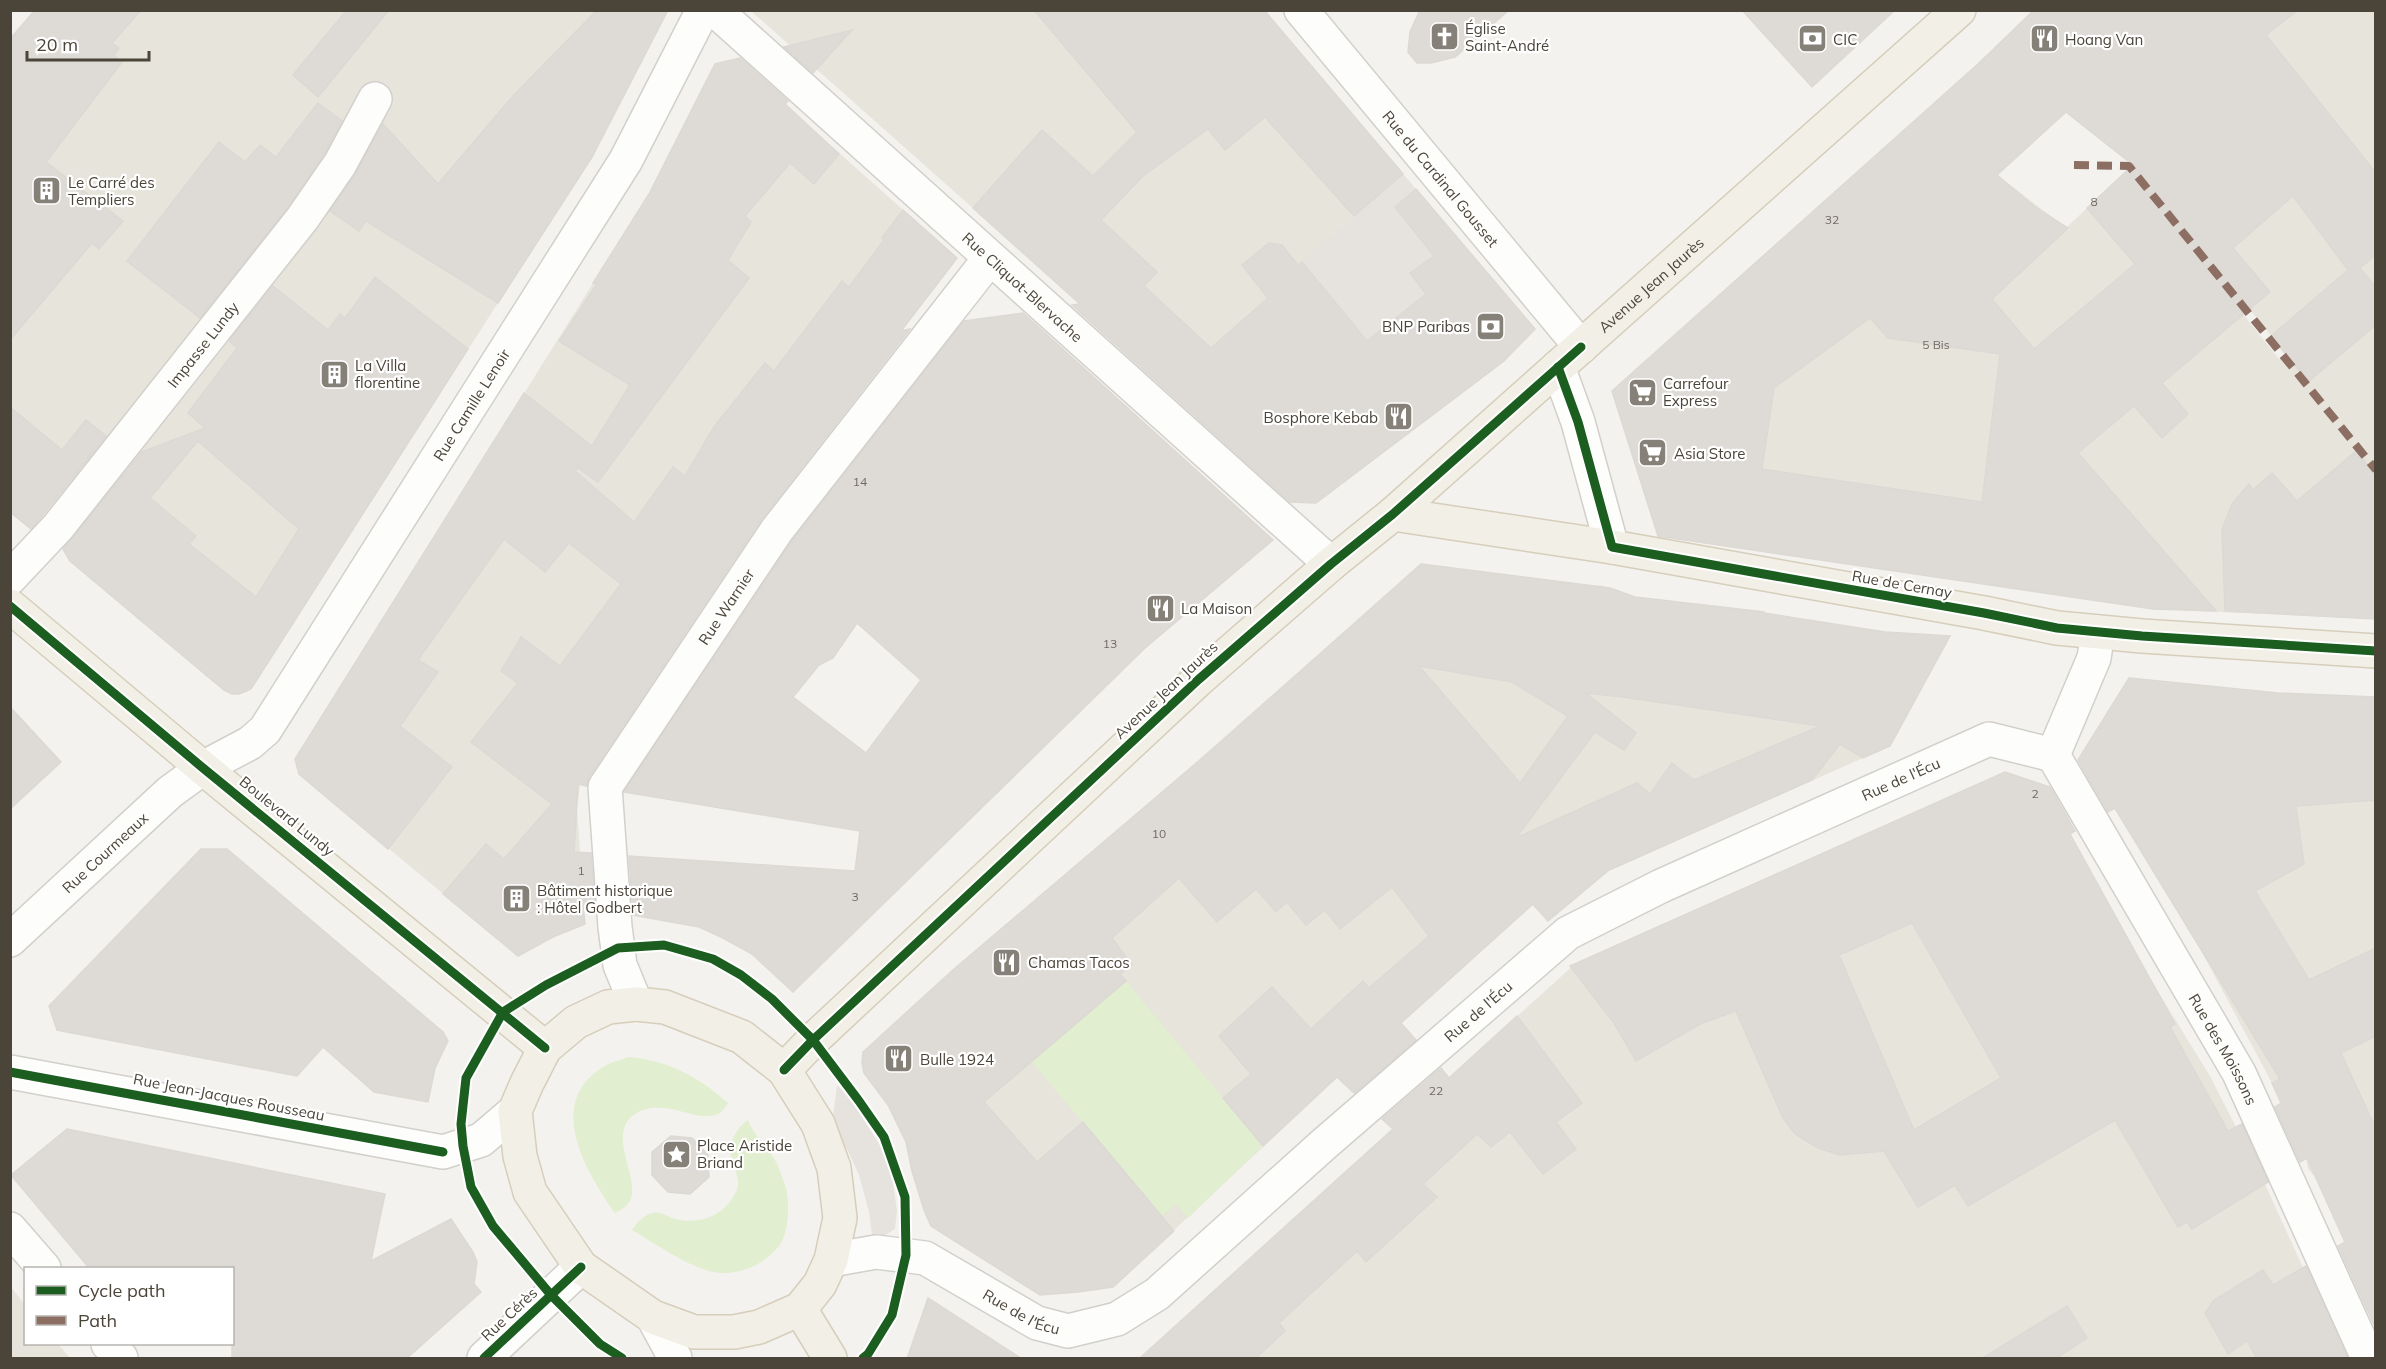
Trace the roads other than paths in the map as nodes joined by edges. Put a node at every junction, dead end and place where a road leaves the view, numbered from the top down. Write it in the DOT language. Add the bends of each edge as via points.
graph roads {
  1 [pos="703,10"];
  2 [pos="715,10"];
  3 [pos="1301,10"];
  4 [pos="1959,10"];
  5 [pos="375,99"];
  6 [pos="990,258"];
  7 [pos="1570,357"];
  8 [pos="1393,514"];
  9 [pos="1612,547"];
  10 [pos="1331,564"];
  11 [pos="10,578"];
  12 [pos="10,606"];
  13 [pos="2098,632"];
  14 [pos="2376,651"];
  15 [pos="2053,755"];
  16 [pos="203,768"];
  17 [pos="10,940"];
  18 [pos="636,1004"];
  19 [pos="546,1048"];
  20 [pos="784,1070"];
  21 [pos="10,1072"];
  22 [pos="515,1111"];
  23 [pos="10,1229"];
  24 [pos="831,1260"];
  25 [pos="42,1267"];
  26 [pos="580,1267"];
  27 [pos="800,1309"];
  28 [pos="653,1317"];
  29 [pos="109,1345"];
  30 [pos="121,1359"];
  31 [pos="484,1359"];
  32 [pos="675,1359"];
  33 [pos="830,1359"];
  34 [pos="2368,1359"];
  1 -- 16 [label="street, Rue Camille Lenoir" via="626,160 265,730 242,748"];
  2 -- 6 [label="street, Rue Cliquot-Blervache"];
  3 -- 7 [label="street, Rue du Cardinal Gousset"];
  4 -- 7 [label="main road, Avenue Jean Jaurès"];
  5 -- 11 [label="street, Impasse Lundy" via="340,164 302,219 58,527"];
  6 -- 10 [label="street, Rue Cliquot-Blervache"];
  6 -- 18 [label="street, Rue Warnier" via="777,530 605,788 620,965"];
  7 -- 8 [label="main road, Avenue Jean Jaurès"];
  7 -- 9 [label="street" via="1578,422"];
  8 -- 9 [label="main road, Rue de Cernay"];
  8 -- 10 [label="main road, Avenue Jean Jaurès"];
  9 -- 13 [label="main road, Rue de Cernay" via="2057,628"];
  10 -- 20 [label="main road, Avenue Jean Jaurès" via="1198,680"];
  12 -- 16 [label="main road, Boulevard Lundy"];
  13 -- 14 [label="main road, Rue de Cernay"];
  13 -- 15 [label="street" via="2094,657"];
  15 -- 24 [label="street, Rue de l'Écu" via="1989,739 1661,886 1568,933 1157,1294 1117,1319 1068,1331 1037,1323 925,1258 876,1252"];
  15 -- 34 [label="street, Rue des Moissons" via="2239,1073"];
  16 -- 17 [label="street, Rue Courmeaux" via="170,792"];
  16 -- 19 [label="main road, Boulevard Lundy"];
  18 -- 19 [label="main road" via="608,1006 576,1022"];
  18 -- 20 [label="main road" via="665,1007 742,1037"];
  19 -- 22 [label="main road"];
  20 -- 24 [label="main road" via="818,1124 834,1168 840,1218"];
  21 -- 22 [label="street, Rue Jean-Jacques Rousseau" via="443,1152 481,1140"];
  22 -- 26 [label="main road" via="520,1156 530,1192"];
  23 -- 25 [label="street"];
  24 -- 27 [label="main road" via="820,1284"];
  26 -- 28 [label="main road"];
  26 -- 31 [label="street, Rue Cérès"];
  27 -- 28 [label="main road" via="759,1327 734,1332 694,1332"];
  27 -- 33 [label="main road"];
  28 -- 32 [label="street"];
  29 -- 30 [label="street"];
}
